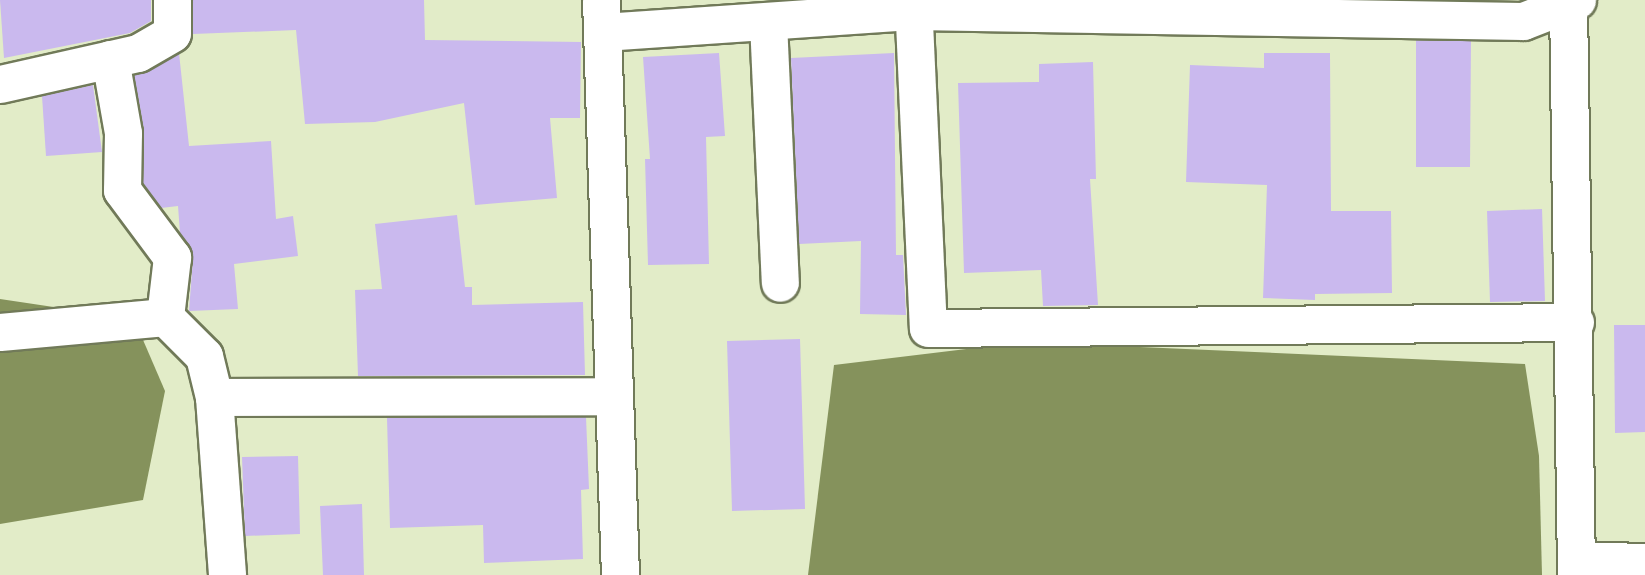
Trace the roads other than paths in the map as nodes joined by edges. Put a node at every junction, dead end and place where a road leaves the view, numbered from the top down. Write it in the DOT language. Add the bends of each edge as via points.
graph roads {
  1 [pos="172,0"];
  2 [pos="1571,1"];
  3 [pos="913,5"];
  4 [pos="602,16"];
  5 [pos="768,22"];
  6 [pos="110,59"];
  7 [pos="0,84"];
  8 [pos="780,283"];
  9 [pos="165,317"];
  10 [pos="1575,322"];
  11 [pos="0,332"];
  12 [pos="611,396"];
  13 [pos="214,397"];
  14 [pos="1645,562"];
  15 [pos="1576,567"];
  16 [pos="227,575"];
  17 [pos="620,575"];
  1 -- 6 [label="street" via="172,33 138,53"];
  2 -- 3 [label="street" via="1523,21"];
  2 -- 10 [label="street"];
  3 -- 5 [label="street"];
  3 -- 10 [label="street" via="929,328"];
  4 -- 5 [label="street"];
  4 -- 12 [label="street"];
  5 -- 8 [label="street"];
  6 -- 7 [label="street"];
  6 -- 9 [label="street" via="123,133 122,190 172,257"];
  9 -- 11 [label="street"];
  9 -- 13 [label="street" via="204,356"];
  10 -- 15 [label="street"];
  12 -- 13 [label="street"];
  12 -- 17 [label="street"];
  13 -- 16 [label="street"];
  14 -- 15 [label="street"];
}
